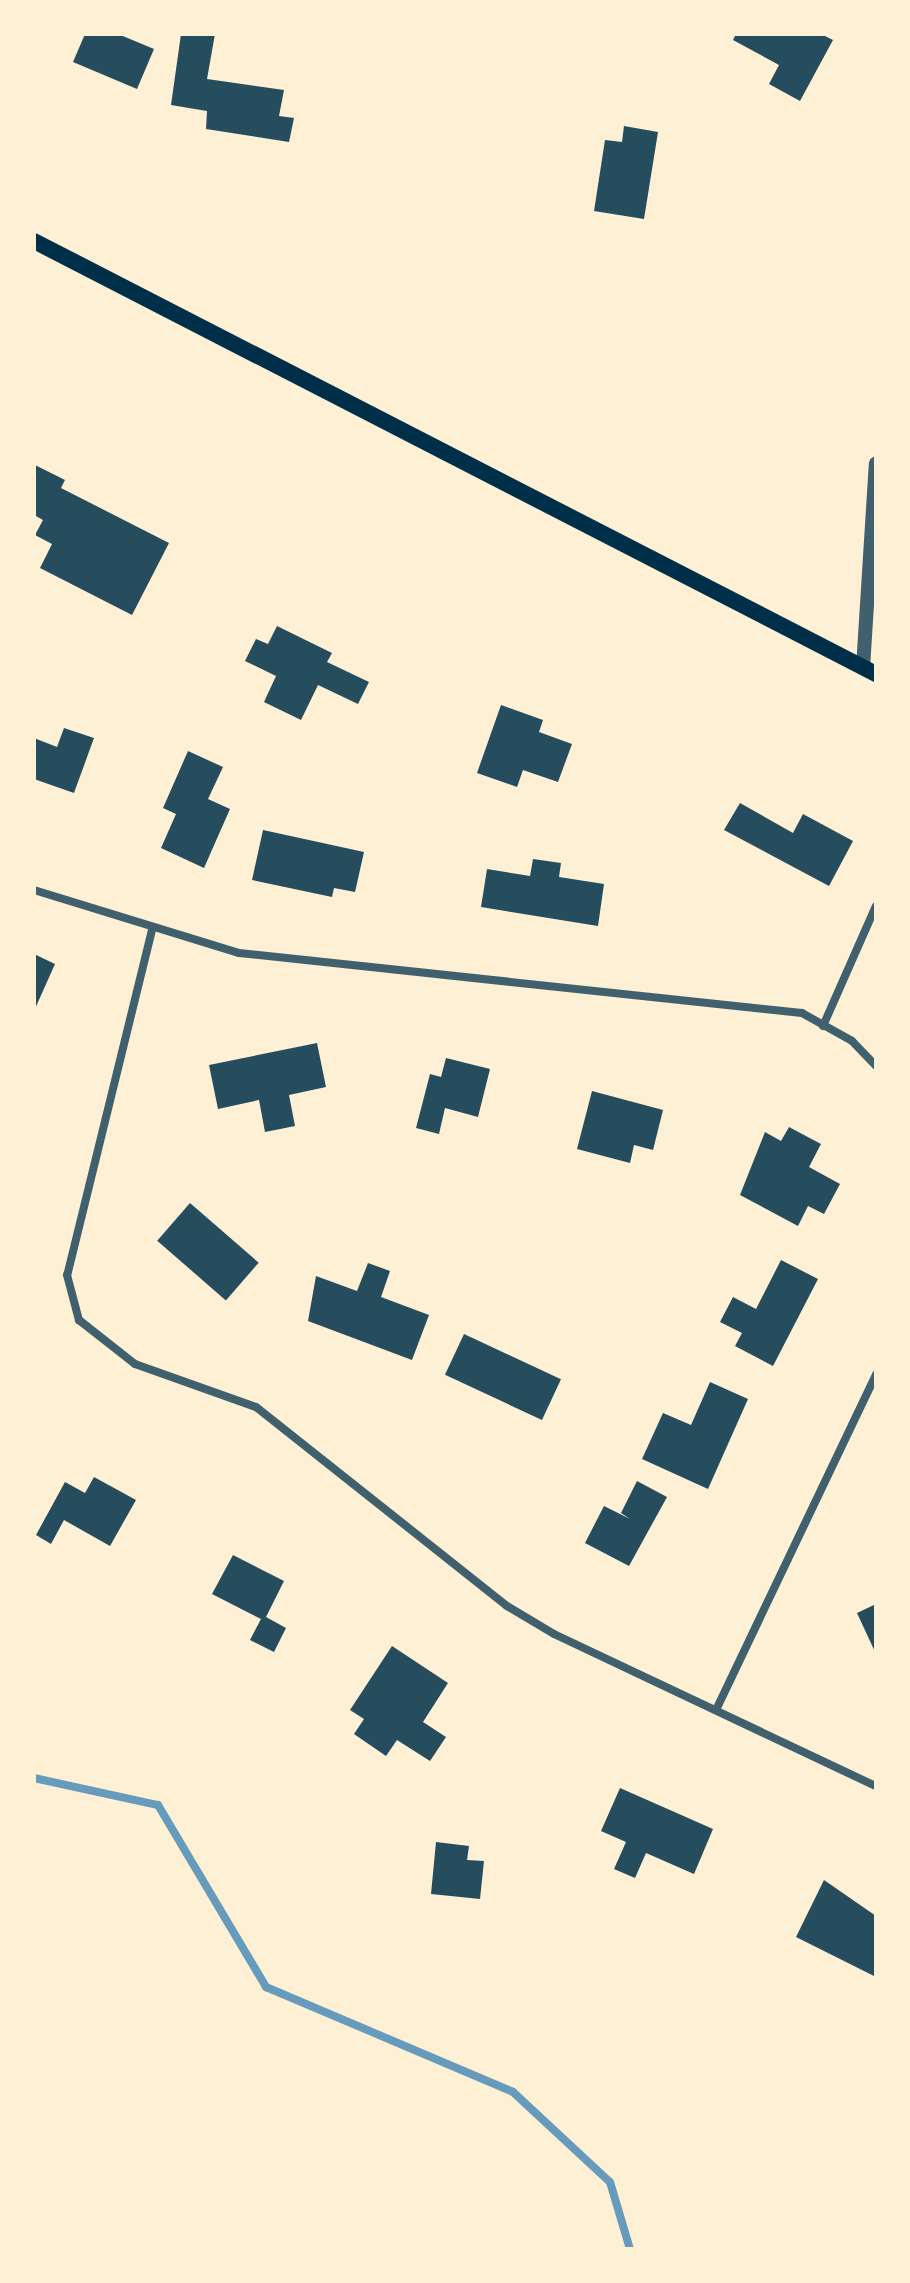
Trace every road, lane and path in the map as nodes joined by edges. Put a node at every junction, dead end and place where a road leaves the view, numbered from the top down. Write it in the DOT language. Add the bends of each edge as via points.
graph roads {
  1 [pos="34,241"];
  2 [pos="876,463"];
  3 [pos="870,671"];
  4 [pos="34,890"];
  5 [pos="876,906"];
  6 [pos="152,930"];
  7 [pos="823,1026"];
  8 [pos="876,1066"];
  9 [pos="876,1374"];
  10 [pos="716,1710"];
  11 [pos="876,1786"];
  1 -- 3 [label="main road"];
  2 -- 3 [label="street"];
  4 -- 6 [label="street"];
  5 -- 7 [label="street"];
  6 -- 7 [label="street" via="239,953 760,1006 802,1013"];
  6 -- 10 [label="street" via="67,1275 79,1320 135,1364 256,1407 507,1606"];
  7 -- 8 [label="street"];
  9 -- 10 [label="street"];
  10 -- 11 [label="street"];
}
